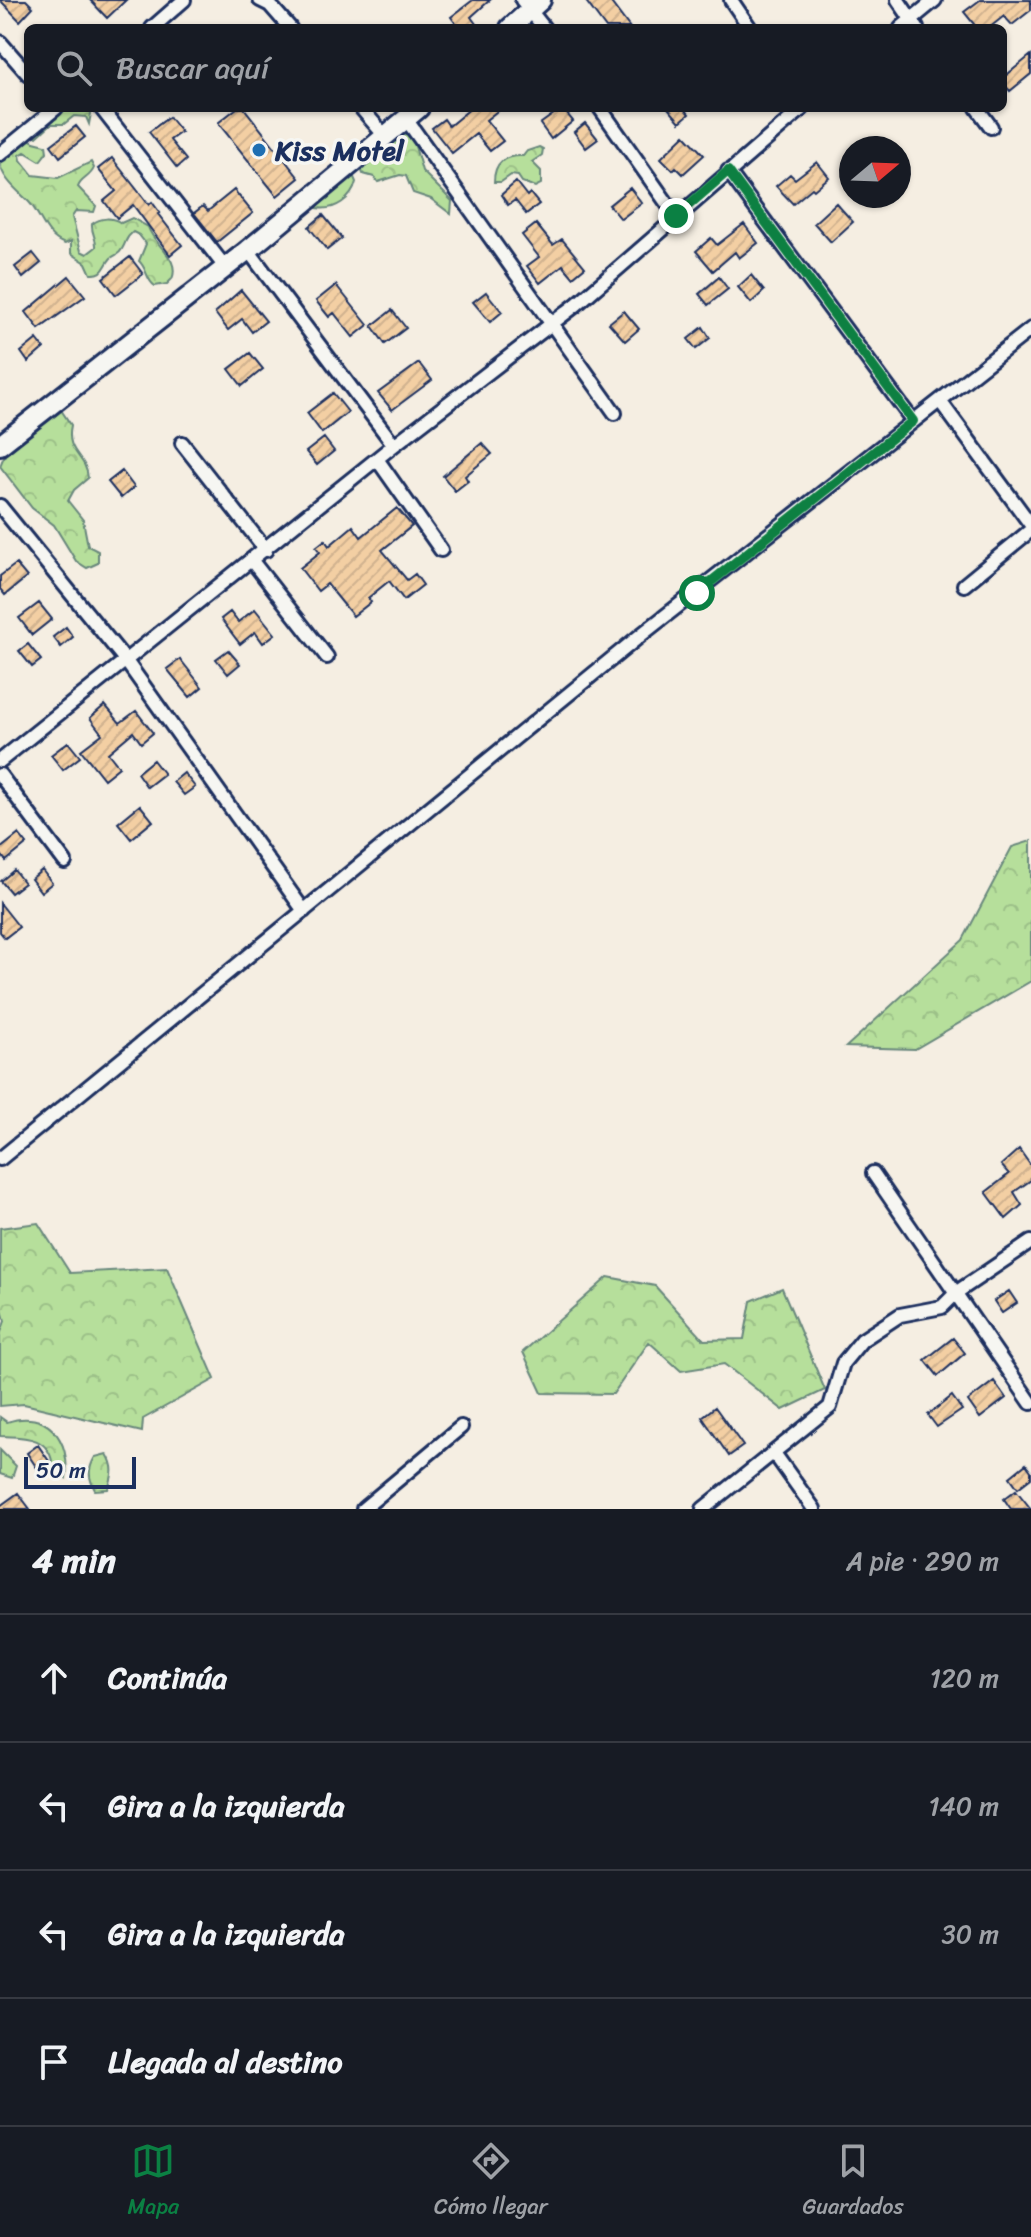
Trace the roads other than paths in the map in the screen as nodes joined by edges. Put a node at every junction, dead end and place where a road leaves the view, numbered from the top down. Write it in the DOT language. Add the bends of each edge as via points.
graph roads {
  1 [pos="184,0"];
  2 [pos="260,0"];
  3 [pos="731,0"];
  4 [pos="898,0"];
  5 [pos="935,0"];
  6 [pos="531,3"];
  7 [pos="157,24"];
  8 [pos="287,24"];
  9 [pos="513,24"];
  10 [pos="542,24"];
  11 [pos="747,24"];
  12 [pos="910,24"];
  13 [pos="911,24"];
  14 [pos="0,42"];
  15 [pos="24,69"];
  16 [pos="51,112"];
  17 [pos="104,112"];
  18 [pos="364,112"];
  19 [pos="603,112"];
  20 [pos="798,112"];
  21 [pos="980,112"];
  22 [pos="412,114"];
  23 [pos="991,127"];
  24 [pos="385,136"];
  25 [pos="0,154"];
  26 [pos="728,171"];
  27 [pos="676,216"];
  28 [pos="248,250"];
  29 [pos="225,267"];
  30 [pos="553,323"];
  31 [pos="1031,329"];
  32 [pos="940,401"];
  33 [pos="615,413"];
  34 [pos="913,421"];
  35 [pos="182,443"];
  36 [pos="0,445"];
  37 [pos="394,445"];
  38 [pos="377,459"];
  39 [pos="0,506"];
  40 [pos="1031,528"];
  41 [pos="266,550"];
  42 [pos="441,550"];
  43 [pos="252,561"];
  44 [pos="964,585"];
  45 [pos="327,657"];
  46 [pos="126,661"];
  47 [pos="0,761"];
  48 [pos="0,775"];
  49 [pos="65,862"];
  50 [pos="304,911"];
  51 [pos="0,1159"];
  52 [pos="873,1173"];
  53 [pos="1031,1242"];
  54 [pos="957,1292"];
  55 [pos="1031,1403"];
  56 [pos="461,1427"];
  57 [pos="774,1453"];
  58 [pos="363,1509"];
  59 [pos="703,1509"];
  60 [pos="814,1509"];
  1 -- 7 [label="street"];
  2 -- 8 [label="street"];
  3 -- 11 [label="street"];
  4 -- 12 [label="street"];
  5 -- 13 [label="street"];
  6 -- 9 [label="street"];
  6 -- 10 [label="street"];
  14 -- 15 [label="street"];
  16 -- 25 [label="street"];
  17 -- 29 [label="street"];
  18 -- 24 [label="street"];
  19 -- 27 [label="street"];
  20 -- 26 [label="street"];
  21 -- 23 [label="street"];
  22 -- 24 [label="street"];
  22 -- 30 [label="street"];
  24 -- 28 [label="street"];
  26 -- 27 [label="street"];
  26 -- 34 [label="street"];
  27 -- 30 [label="street"];
  28 -- 29 [label="street"];
  28 -- 37 [label="street"];
  29 -- 36 [label="street"];
  30 -- 33 [label="street"];
  30 -- 37 [label="street"];
  31 -- 32 [label="street"];
  32 -- 34 [label="street"];
  32 -- 40 [label="street"];
  34 -- 50 [label="street"];
  35 -- 41 [label="street"];
  37 -- 38 [label="street"];
  38 -- 41 [label="street"];
  38 -- 42 [label="street"];
  39 -- 46 [label="street"];
  40 -- 44 [label="street"];
  41 -- 43 [label="street"];
  43 -- 45 [label="street"];
  43 -- 46 [label="street"];
  46 -- 47 [label="street"];
  46 -- 50 [label="street"];
  48 -- 49 [label="street"];
  50 -- 51 [label="street"];
  52 -- 54 [label="street"];
  53 -- 54 [label="street"];
  54 -- 55 [label="street"];
  54 -- 57 [label="street" via="942,1307 900,1315 862,1340 843,1363 830,1407"];
  56 -- 58 [label="street"];
  57 -- 59 [label="street"];
  57 -- 60 [label="street"];
}
